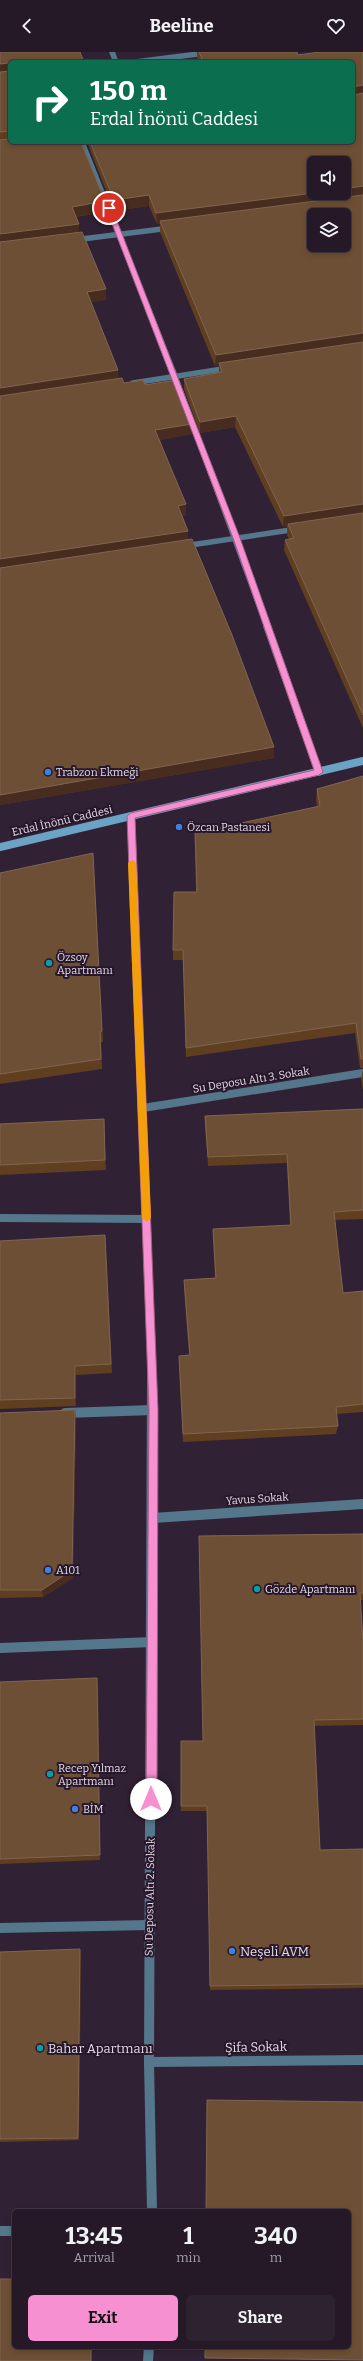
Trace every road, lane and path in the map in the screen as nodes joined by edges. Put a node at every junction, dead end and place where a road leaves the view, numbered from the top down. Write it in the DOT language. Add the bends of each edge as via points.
graph roads {
  1 [pos="214,52"];
  2 [pos="151,60"];
  3 [pos="83,144"];
  4 [pos="175,227"];
  5 [pos="120,234"];
  6 [pos="68,241"];
  7 [pos="237,367"];
  8 [pos="174,376"];
  9 [pos="129,384"];
  10 [pos="303,528"];
  11 [pos="236,538"];
  12 [pos="173,548"];
  13 [pos="363,762"];
  14 [pos="319,772"];
  15 [pos="131,816"];
  16 [pos="0,847"];
  17 [pos="363,1073"];
  18 [pos="143,1108"];
  19 [pos="0,1218"];
  20 [pos="147,1219"];
  21 [pos="154,1410"];
  22 [pos="55,1413"];
  23 [pos="363,1504"];
  24 [pos="153,1518"];
  25 [pos="153,1642"];
  26 [pos="0,1648"];
  27 [pos="150,1926"];
  28 [pos="0,1928"];
  29 [pos="363,2060"];
  30 [pos="149,2062"];
  31 [pos="152,2209"];
  32 [pos="0,2231"];
  33 [pos="12,2231"];
  34 [pos="149,2349"];
  35 [pos="148,2361"];
  1 -- 2 [label="street"];
  3 -- 5 [label="street"];
  4 -- 5 [label="street"];
  5 -- 6 [label="street"];
  5 -- 8 [label="street"];
  7 -- 8 [label="street"];
  8 -- 9 [label="street"];
  8 -- 11 [label="street"];
  10 -- 11 [label="street"];
  11 -- 12 [label="street"];
  11 -- 14 [label="street"];
  13 -- 14 [label="main road, Erdal İnönü Caddesi"];
  14 -- 15 [label="main road, Erdal İnönü Caddesi"];
  15 -- 16 [label="main road, Erdal İnönü Caddesi"];
  15 -- 18 [label="street, Su Deposu Altı 2. Sokak"];
  17 -- 18 [label="street, Su Deposu Altı 3. Sokak"];
  18 -- 20 [label="street, Su Deposu Altı 2. Sokak"];
  19 -- 20 [label="street"];
  20 -- 21 [label="street, Su Deposu Altı 2. Sokak"];
  21 -- 22 [label="street"];
  21 -- 24 [label="street, Su Deposu Altı 2. Sokak"];
  23 -- 24 [label="street, Yavus Sokak"];
  24 -- 25 [label="street, Su Deposu Altı 2. Sokak"];
  25 -- 26 [label="street"];
  25 -- 27 [label="street, Su Deposu Altı 2. Sokak"];
  27 -- 28 [label="street"];
  27 -- 30 [label="street, Su Deposu Altı 2. Sokak"];
  29 -- 30 [label="street, Şifa Sokak"];
  30 -- 31 [label="street, Su Deposu Altı 2. Sokak"];
  32 -- 33 [label="street"];
  34 -- 35 [label="street"];
}
